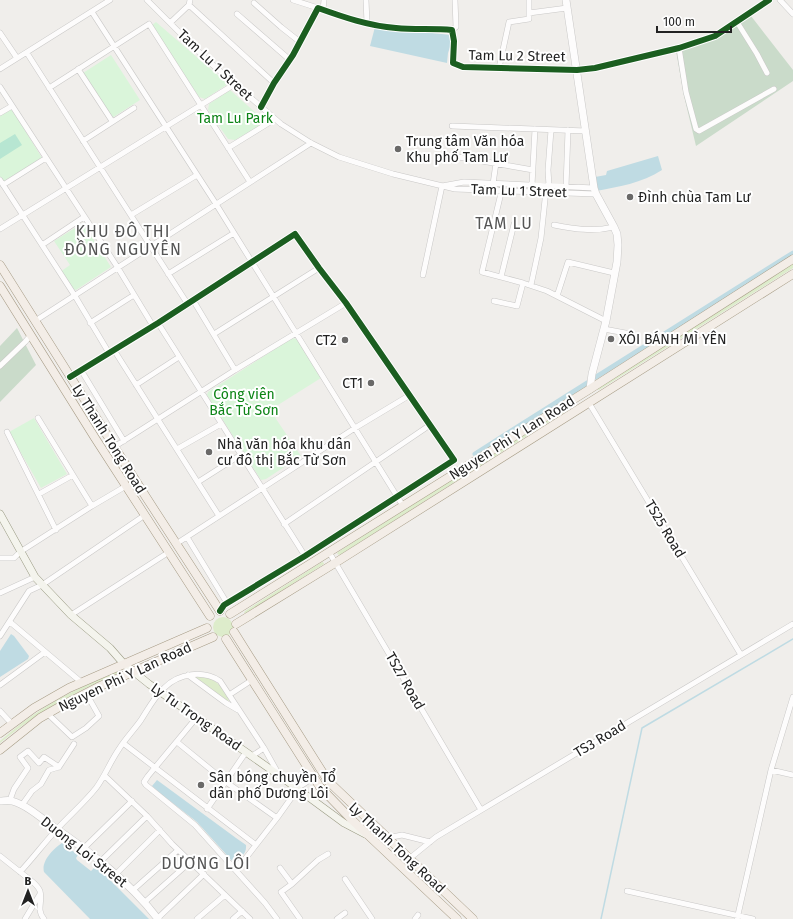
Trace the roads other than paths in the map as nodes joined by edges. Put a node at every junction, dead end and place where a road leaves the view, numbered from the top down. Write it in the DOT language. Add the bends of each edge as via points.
graph roads {
  1 [pos="110,0"];
  2 [pos="147,0"];
  3 [pos="293,0"];
  4 [pos="324,0"];
  5 [pos="366,0"];
  6 [pos="455,0"];
  7 [pos="529,0"];
  8 [pos="566,0"];
  9 [pos="780,0"];
  10 [pos="764,2"];
  11 [pos="189,3"];
  12 [pos="254,3"];
  13 [pos="567,8"];
  14 [pos="320,9"];
  15 [pos="92,12"];
  16 [pos="529,13"];
  17 [pos="238,14"];
  18 [pos="793,14"];
  19 [pos="737,22"];
  20 [pos="170,23"];
  21 [pos="367,23"];
  22 [pos="452,30"];
  23 [pos="0,33"];
  24 [pos="300,42"];
  25 [pos="114,46"];
  26 [pos="679,48"];
  27 [pos="27,53"];
  28 [pos="17,58"];
  29 [pos="290,60"];
  30 [pos="498,68"];
  31 [pos="0,69"];
  32 [pos="78,69"];
  33 [pos="577,70"];
  34 [pos="766,73"];
  35 [pos="274,83"];
  36 [pos="235,84"];
  37 [pos="0,87"];
  38 [pos="49,88"];
  39 [pos="774,89"];
  40 [pos="202,104"];
  41 [pos="12,106"];
  42 [pos="261,107"];
  43 [pos="134,108"];
  44 [pos="0,113"];
  45 [pos="274,118"];
  46 [pos="112,122"];
  47 [pos="166,126"];
  48 [pos="452,126"];
  49 [pos="536,130"];
  50 [pos="551,130"];
  51 [pos="568,130"];
  52 [pos="586,131"];
  53 [pos="83,141"];
  54 [pos="312,143"];
  55 [pos="228,148"];
  56 [pos="447,154"];
  57 [pos="46,158"];
  58 [pos="496,163"];
  59 [pos="100,167"];
  60 [pos="533,170"];
  61 [pos="197,175"];
  62 [pos="250,182"];
  63 [pos="2,183"];
  64 [pos="493,184"];
  65 [pos="502,184"];
  66 [pos="532,185"];
  67 [pos="442,186"];
  68 [pos="548,186"];
  69 [pos="566,186"];
  70 [pos="66,188"];
  71 [pos="502,191"];
  72 [pos="595,191"];
  73 [pos="546,193"];
  74 [pos="216,204"];
  75 [pos="23,216"];
  76 [pos="131,216"];
  77 [pos="84,217"];
  78 [pos="514,224"];
  79 [pos="554,225"];
  80 [pos="614,227"];
  81 [pos="0,229"];
  82 [pos="234,233"];
  83 [pos="42,245"];
  84 [pos="150,246"];
  85 [pos="793,259"];
  86 [pos="252,262"];
  87 [pos="0,265"];
  88 [pos="118,268"];
  89 [pos="318,268"];
  90 [pos="168,274"];
  91 [pos="614,274"];
  92 [pos="793,274"];
  93 [pos="423,275"];
  94 [pos="501,277"];
  95 [pos="523,282"];
  96 [pos="530,285"];
  97 [pos="0,286"];
  98 [pos="134,295"];
  99 [pos="75,296"];
  100 [pos="557,296"];
  101 [pos="274,297"];
  102 [pos="193,300"];
  103 [pos="494,301"];
  104 [pos="187,303"];
  105 [pos="346,303"];
  106 [pos="35,321"];
  107 [pos="606,321"];
  108 [pos="90,322"];
  109 [pos="155,324"];
  110 [pos="604,329"];
  111 [pos="297,333"];
  112 [pos="214,334"];
  113 [pos="30,335"];
  114 [pos="636,335"];
  115 [pos="114,350"];
  116 [pos="109,353"];
  117 [pos="179,357"];
  118 [pos="0,366"];
  119 [pos="81,370"];
  120 [pos="235,370"];
  121 [pos="70,377"];
  122 [pos="136,385"];
  123 [pos="590,389"];
  124 [pos="201,392"];
  125 [pos="410,395"];
  126 [pos="589,402"];
  127 [pos="38,418"];
  128 [pos="158,420"];
  129 [pos="221,424"];
  130 [pos="430,425"];
  131 [pos="355,428"];
  132 [pos="7,432"];
  133 [pos="124,441"];
  134 [pos="114,447"];
  135 [pos="177,449"];
  136 [pos="242,454"];
  137 [pos="376,462"];
  138 [pos="72,475"];
  139 [pos="198,482"];
  140 [pos="126,486"];
  141 [pos="262,488"];
  142 [pos="144,493"];
  143 [pos="39,494"];
  144 [pos="397,497"];
  145 [pos="134,499"];
  146 [pos="92,506"];
  147 [pos="403,506"];
  148 [pos="0,514"];
  149 [pos="144,515"];
  150 [pos="219,516"];
  151 [pos="284,524"];
  152 [pos="56,530"];
  153 [pos="186,537"];
  154 [pos="176,544"];
  155 [pos="20,552"];
  156 [pos="169,552"];
  157 [pos="329,552"];
  158 [pos="305,556"];
  159 [pos="0,558"];
  160 [pos="335,563"];
  161 [pos="35,577"];
  162 [pos="42,585"];
  163 [pos="0,593"];
  164 [pos="227,603"];
  165 [pos="220,611"];
  166 [pos="230,614"];
  167 [pos="71,615"];
  168 [pos="210,616"];
  169 [pos="10,622"];
  170 [pos="793,624"];
  171 [pos="207,628"];
  172 [pos="235,628"];
  173 [pos="0,636"];
  174 [pos="213,637"];
  175 [pos="226,639"];
  176 [pos="45,652"];
  177 [pos="741,655"];
  178 [pos="124,664"];
  179 [pos="134,672"];
  180 [pos="188,675"];
  181 [pos="252,680"];
  182 [pos="80,682"];
  183 [pos="0,685"];
  184 [pos="160,691"];
  185 [pos="86,693"];
  186 [pos="230,695"];
  187 [pos="793,697"];
  188 [pos="239,710"];
  189 [pos="0,711"];
  190 [pos="48,714"];
  191 [pos="197,717"];
  192 [pos="12,724"];
  193 [pos="0,734"];
  194 [pos="177,742"];
  195 [pos="123,743"];
  196 [pos="74,744"];
  197 [pos="264,748"];
  198 [pos="0,750"];
  199 [pos="249,754"];
  200 [pos="59,767"];
  201 [pos="155,768"];
  202 [pos="771,770"];
  203 [pos="793,775"];
  204 [pos="105,776"];
  205 [pos="280,776"];
  206 [pos="313,778"];
  207 [pos="226,782"];
  208 [pos="297,789"];
  209 [pos="10,800"];
  210 [pos="0,801"];
  211 [pos="132,801"];
  212 [pos="22,805"];
  213 [pos="207,809"];
  214 [pos="480,810"];
  215 [pos="147,816"];
  216 [pos="277,818"];
  217 [pos="57,829"];
  218 [pos="160,830"];
  219 [pos="372,837"];
  220 [pos="387,838"];
  221 [pos="430,842"];
  222 [pos="256,845"];
  223 [pos="84,848"];
  224 [pos="178,850"];
  225 [pos="328,854"];
  226 [pos="0,856"];
  227 [pos="409,859"];
  228 [pos="101,861"];
  229 [pos="190,862"];
  230 [pos="230,864"];
  231 [pos="402,866"];
  232 [pos="280,868"];
  233 [pos="20,872"];
  234 [pos="116,874"];
  235 [pos="204,874"];
  236 [pos="345,879"];
  237 [pos="292,884"];
  238 [pos="133,890"];
  239 [pos="627,891"];
  240 [pos="40,894"];
  241 [pos="225,894"];
  242 [pos="145,902"];
  243 [pos="242,911"];
  244 [pos="345,913"];
  245 [pos="738,917"];
  246 [pos="26,919"];
  247 [pos="44,919"];
  248 [pos="158,919"];
  249 [pos="197,919"];
  250 [pos="233,919"];
  251 [pos="250,919"];
  252 [pos="277,919"];
  253 [pos="300,919"];
  254 [pos="337,919"];
  255 [pos="372,919"];
  256 [pos="457,919"];
  257 [pos="473,919"];
  258 [pos="753,919"];
  1 -- 15 [label="street"];
  2 -- 20 [label="street, Tam Lu 1 Street"];
  3 -- 14 [label="street"];
  4 -- 14 [label="street"];
  5 -- 21 [label="street"];
  6 -- 22 [label="street" via="456,27"];
  7 -- 16 [label="street"];
  8 -- 13 [label="street"];
  9 -- 18 [label="street"];
  10 -- 19 [label="street, Tam Lu 2 Street"];
  11 -- 20 [label="street"];
  11 -- 35 [label="street"];
  12 -- 24 [label="street"];
  13 -- 16 [label="street"];
  13 -- 33 [label="street"];
  14 -- 21 [label="street"];
  14 -- 24 [label="street"];
  15 -- 25 [label="street"];
  15 -- 27 [label="street"];
  16 -- 30 [label="street" via="529,19 509,22"];
  17 -- 29 [label="street"];
  19 -- 26 [label="street, Tam Lu 2 Street" via="716,36"];
  19 -- 34 [label="street"];
  20 -- 36 [label="street, Tam Lu 1 Street"];
  21 -- 22 [label="street" via="396,28"];
  22 -- 30 [label="street, Tam Lu 2 Street" via="453,63 463,67"];
  23 -- 28 [label="street"];
  24 -- 29 [label="street"];
  25 -- 32 [label="street"];
  25 -- 40 [label="street" via="149,24"];
  25 -- 47 [label="street"];
  26 -- 33 [label="street, Tam Lu 2 Street"];
  26 -- 39 [label="street" via="686,92 698,131"];
  27 -- 28 [label="street"];
  27 -- 38 [label="street"];
  28 -- 31 [label="street"];
  29 -- 35 [label="street"];
  30 -- 33 [label="street, Tam Lu 2 Street"];
  32 -- 38 [label="street"];
  32 -- 46 [label="street"];
  33 -- 52 [label="street"];
  35 -- 42 [label="street"];
  36 -- 40 [label="street"];
  36 -- 42 [label="street, Tam Lu 1 Street"];
  37 -- 41 [label="street"];
  38 -- 53 [label="street"];
  40 -- 47 [label="street"];
  40 -- 55 [label="street"];
  41 -- 44 [label="street"];
  41 -- 57 [label="street"];
  42 -- 45 [label="street, Tam Lu 1 Street"];
  43 -- 46 [label="street"];
  45 -- 54 [label="street, Tam Lu 1 Street"];
  45 -- 55 [label="street"];
  46 -- 53 [label="street"];
  47 -- 59 [label="street"];
  47 -- 61 [label="street"];
  48 -- 49 [label="street"];
  49 -- 50 [label="street"];
  49 -- 60 [label="street"];
  50 -- 51 [label="street"];
  50 -- 68 [label="street"];
  51 -- 52 [label="street"];
  51 -- 69 [label="street"];
  52 -- 72 [label="street"];
  53 -- 59 [label="street"];
  54 -- 62 [label="street"];
  54 -- 67 [label="street, Tam Lu 1 Street" via="359,164"];
  55 -- 62 [label="street"];
  56 -- 58 [label="street"];
  57 -- 63 [label="street"];
  57 -- 70 [label="street"];
  58 -- 60 [label="street"];
  58 -- 64 [label="street"];
  59 -- 70 [label="street"];
  59 -- 76 [label="street"];
  60 -- 66 [label="street"];
  61 -- 74 [label="street"];
  61 -- 76 [label="street"];
  62 -- 74 [label="street"];
  63 -- 75 [label="street"];
  64 -- 65 [label="street, Tam Lu 1 Street"];
  64 -- 67 [label="street, Tam Lu 1 Street" via="464,182"];
  65 -- 66 [label="street, Tam Lu 1 Street"];
  65 -- 71 [label="street"];
  66 -- 68 [label="street, Tam Lu 1 Street"];
  67 -- 71 [label="street, Tam Lu 1 Street"];
  67 -- 93 [label="street"];
  68 -- 69 [label="street, Tam Lu 1 Street"];
  68 -- 73 [label="street"];
  69 -- 72 [label="street, Tam Lu 1 Street"];
  70 -- 75 [label="street"];
  70 -- 77 [label="street"];
  71 -- 73 [label="street, Tam Lu 1 Street"];
  71 -- 94 [label="street" via="482,272"];
  72 -- 73 [label="street, Tam Lu 1 Street"];
  72 -- 80 [label="street"];
  73 -- 96 [label="street" via="541,238"];
  74 -- 82 [label="street"];
  74 -- 84 [label="street"];
  75 -- 81 [label="street"];
  75 -- 83 [label="street"];
  76 -- 84 [label="street"];
  77 -- 83 [label="street"];
  77 -- 88 [label="street"];
  78 -- 94 [label="street"];
  79 -- 80 [label="street" via="582,230"];
  80 -- 91 [label="street" via="618,245"];
  82 -- 86 [label="street"];
  82 -- 90 [label="street"];
  83 -- 99 [label="street"];
  84 -- 88 [label="street"];
  84 -- 90 [label="street"];
  85 -- 123 [label="main road, Nguyen Phi Y Lan Road"];
  86 -- 89 [label="street" via="295,234"];
  86 -- 101 [label="street"];
  86 -- 102 [label="street"];
  87 -- 106 [label="main road, Ly Thanh Tong Road"];
  88 -- 98 [label="street"];
  88 -- 99 [label="street"];
  89 -- 101 [label="street"];
  89 -- 105 [label="street"];
  90 -- 104 [label="street"];
  91 -- 100 [label="street" via="568,262"];
  91 -- 107 [label="street"];
  92 -- 126 [label="main road, Nguyen Phi Y Lan Road"];
  94 -- 95 [label="street"];
  95 -- 96 [label="street"];
  95 -- 103 [label="street" via="518,306"];
  96 -- 100 [label="street"];
  97 -- 113 [label="main road, Ly Thanh Tong Road"];
  98 -- 108 [label="street"];
  98 -- 109 [label="street"];
  99 -- 106 [label="street"];
  99 -- 108 [label="street"];
  100 -- 107 [label="street"];
  101 -- 111 [label="street"];
  101 -- 112 [label="street"];
  102 -- 104 [label="street"];
  102 -- 112 [label="street"];
  104 -- 109 [label="street"];
  105 -- 111 [label="street"];
  105 -- 125 [label="street"];
  106 -- 121 [label="main road, Ly Thanh Tong Road"];
  107 -- 110 [label="street"];
  108 -- 116 [label="street"];
  109 -- 115 [label="street"];
  109 -- 117 [label="street"];
  110 -- 114 [label="street"];
  110 -- 123 [label="street"];
  111 -- 120 [label="street"];
  111 -- 131 [label="street"];
  112 -- 120 [label="street"];
  113 -- 118 [label="street"];
  113 -- 140 [label="main road, Ly Thanh Tong Road"];
  115 -- 116 [label="street"];
  115 -- 122 [label="street"];
  116 -- 119 [label="street"];
  117 -- 122 [label="street"];
  117 -- 124 [label="street"];
  119 -- 121 [label="street"];
  119 -- 133 [label="street"];
  120 -- 124 [label="street"];
  121 -- 134 [label="main road, Ly Thanh Tong Road"];
  122 -- 128 [label="street"];
  123 -- 126 [label="main road"];
  123 -- 147 [label="main road, Nguyen Phi Y Lan Road"];
  124 -- 128 [label="street"];
  124 -- 129 [label="street"];
  125 -- 130 [label="street"];
  125 -- 131 [label="street"];
  126 -- 160 [label="main road, Nguyen Phi Y Lan Road"];
  126 -- 177 [label="street, TS25 Road"];
  127 -- 138 [label="street"];
  128 -- 133 [label="street"];
  128 -- 135 [label="street"];
  129 -- 135 [label="street"];
  129 -- 136 [label="street"];
  130 -- 137 [label="street"];
  130 -- 144 [label="street" via="454,460"];
  131 -- 137 [label="street"];
  131 -- 141 [label="street"];
  132 -- 143 [label="street"];
  133 -- 134 [label="street"];
  134 -- 142 [label="main road, Ly Thanh Tong Road"];
  135 -- 139 [label="street"];
  136 -- 139 [label="street"];
  136 -- 141 [label="street"];
  137 -- 144 [label="street"];
  137 -- 151 [label="street"];
  138 -- 143 [label="street"];
  138 -- 146 [label="street"];
  139 -- 150 [label="street"];
  140 -- 145 [label="main road, Ly Thanh Tong Road"];
  140 -- 146 [label="street"];
  141 -- 150 [label="street"];
  141 -- 151 [label="street"];
  142 -- 145 [label="main road"];
  142 -- 154 [label="main road, Ly Thanh Tong Road"];
  143 -- 152 [label="street"];
  144 -- 147 [label="street"];
  144 -- 158 [label="street"];
  145 -- 149 [label="main road, Ly Thanh Tong Road"];
  146 -- 152 [label="street"];
  147 -- 157 [label="main road, Nguyen Phi Y Lan Road"];
  148 -- 155 [label="main road, Ly Tu Trong Road"];
  149 -- 156 [label="main road, Ly Thanh Tong Road"];
  149 -- 162 [label="street"];
  150 -- 153 [label="street"];
  151 -- 158 [label="street"];
  152 -- 155 [label="street"];
  153 -- 154 [label="street"];
  153 -- 164 [label="street"];
  154 -- 165 [label="main road, Ly Thanh Tong Road"];
  155 -- 159 [label="street" via="14,558"];
  155 -- 161 [label="main road, Ly Tu Trong Road"];
  156 -- 167 [label="street"];
  156 -- 168 [label="main road, Ly Thanh Tong Road"];
  157 -- 160 [label="street, TS27 Road"];
  157 -- 166 [label="main road, Nguyen Phi Y Lan Road"];
  158 -- 164 [label="street"];
  160 -- 172 [label="main road, Nguyen Phi Y Lan Road"];
  160 -- 214 [label="street, TS27 Road"];
  161 -- 162 [label="main road, Ly Tu Trong Road"];
  161 -- 163 [label="street"];
  162 -- 167 [label="main road, Ly Tu Trong Road"];
  162 -- 169 [label="street" via="29,591"];
  164 -- 165 [label="street"];
  165 -- 166 [label="main road"];
  165 -- 168 [label="main road"];
  166 -- 172 [label="main road" via="234,618"];
  167 -- 178 [label="main road, Ly Tu Trong Road" via="110,648"];
  168 -- 171 [label="main road"];
  169 -- 173 [label="street"];
  169 -- 176 [label="street"];
  170 -- 177 [label="street, TS3 Road"];
  171 -- 174 [label="main road"];
  171 -- 178 [label="main road, Nguyen Phi Y Lan Road"];
  172 -- 175 [label="main road"];
  172 -- 220 [label="main road, Ly Thanh Tong Road" via="328,781"];
  174 -- 175 [label="main road" via="219,640"];
  174 -- 179 [label="main road, Nguyen Phi Y Lan Road"];
  175 -- 181 [label="main road, Ly Thanh Tong Road"];
  176 -- 182 [label="street"];
  176 -- 183 [label="street"];
  177 -- 214 [label="street, TS3 Road"];
  178 -- 179 [label="main road, Ly Tu Trong Road"];
  178 -- 182 [label="main road, Nguyen Phi Y Lan Road"];
  179 -- 184 [label="main road, Ly Tu Trong Road"];
  179 -- 185 [label="main road, Nguyen Phi Y Lan Road"];
  180 -- 184 [label="street"];
  180 -- 186 [label="street" via="201,674 214,678 222,683"];
  180 -- 188 [label="street"];
  181 -- 186 [label="street"];
  181 -- 206 [label="main road, Ly Thanh Tong Road"];
  182 -- 192 [label="main road, Nguyen Phi Y Lan Road"];
  184 -- 191 [label="main road, Ly Tu Trong Road"];
  184 -- 195 [label="street"];
  185 -- 190 [label="main road, Nguyen Phi Y Lan Road"];
  185 -- 190 [label="street" via="99,716 72,737"];
  186 -- 188 [label="street"];
  187 -- 202 [label="street"];
  188 -- 197 [label="street"];
  189 -- 192 [label="street"];
  190 -- 198 [label="main road, Nguyen Phi Y Lan Road"];
  191 -- 194 [label="street"];
  191 -- 199 [label="main road, Ly Tu Trong Road"];
  192 -- 193 [label="main road, Nguyen Phi Y Lan Road"];
  194 -- 201 [label="street"];
  194 -- 207 [label="street"];
  195 -- 201 [label="street"];
  195 -- 204 [label="street"];
  196 -- 200 [label="street"];
  197 -- 199 [label="street"];
  197 -- 205 [label="street"];
  199 -- 205 [label="main road, Ly Tu Trong Road"];
  199 -- 207 [label="street"];
  200 -- 209 [label="street" via="44,757 39,763 28,751 20,757 28,768"];
  200 -- 212 [label="street" via="48,770 41,784"];
  201 -- 213 [label="street"];
  201 -- 230 [label="street" via="144,782 146,785 195,825"];
  202 -- 203 [label="street"];
  202 -- 245 [label="street"];
  204 -- 211 [label="street"];
  204 -- 217 [label="street"];
  205 -- 208 [label="main road, Ly Tu Trong Road"];
  206 -- 208 [label="street"];
  206 -- 219 [label="main road, Ly Thanh Tong Road" via="327,795"];
  207 -- 213 [label="street"];
  207 -- 216 [label="street"];
  208 -- 216 [label="street"];
  208 -- 219 [label="main road, Ly Tu Trong Road" via="344,823"];
  209 -- 210 [label="street, Duong Loi Street"];
  209 -- 212 [label="street, Duong Loi Street"];
  211 -- 215 [label="street"];
  211 -- 223 [label="street"];
  212 -- 217 [label="street, Duong Loi Street"];
  213 -- 222 [label="street"];
  214 -- 221 [label="street, TS3 Road"];
  215 -- 218 [label="street"];
  215 -- 228 [label="street"];
  216 -- 222 [label="street"];
  217 -- 223 [label="street, Duong Loi Street"];
  217 -- 233 [label="street"];
  218 -- 224 [label="street"];
  218 -- 234 [label="street"];
  219 -- 231 [label="main road, Ly Thanh Tong Road"];
  220 -- 221 [label="street" via="402,835"];
  220 -- 227 [label="main road, Ly Thanh Tong Road"];
  221 -- 227 [label="street, TS3 Road"];
  222 -- 230 [label="street" via="240,863"];
  223 -- 228 [label="street, Duong Loi Street"];
  224 -- 229 [label="street"];
  224 -- 238 [label="street"];
  225 -- 237 [label="street"];
  226 -- 233 [label="street"];
  227 -- 231 [label="main road"];
  227 -- 257 [label="main road, Ly Thanh Tong Road"];
  228 -- 234 [label="street, Duong Loi Street"];
  229 -- 235 [label="street"];
  229 -- 242 [label="street"];
  230 -- 252 [label="street"];
  231 -- 256 [label="main road, Ly Thanh Tong Road"];
  232 -- 237 [label="street"];
  233 -- 240 [label="street" via="39,888"];
  234 -- 238 [label="street, Duong Loi Street"];
  235 -- 241 [label="street"];
  235 -- 248 [label="street"];
  236 -- 255 [label="street"];
  237 -- 253 [label="street" via="282,892"];
  238 -- 242 [label="street, Duong Loi Street"];
  239 -- 245 [label="street"];
  240 -- 246 [label="street"];
  240 -- 247 [label="street" via="39,912"];
  241 -- 243 [label="street"];
  241 -- 249 [label="street"];
  242 -- 248 [label="street, Duong Loi Street"];
  243 -- 250 [label="street"];
  243 -- 251 [label="street"];
  244 -- 254 [label="street"];
  245 -- 258 [label="street"];
}
